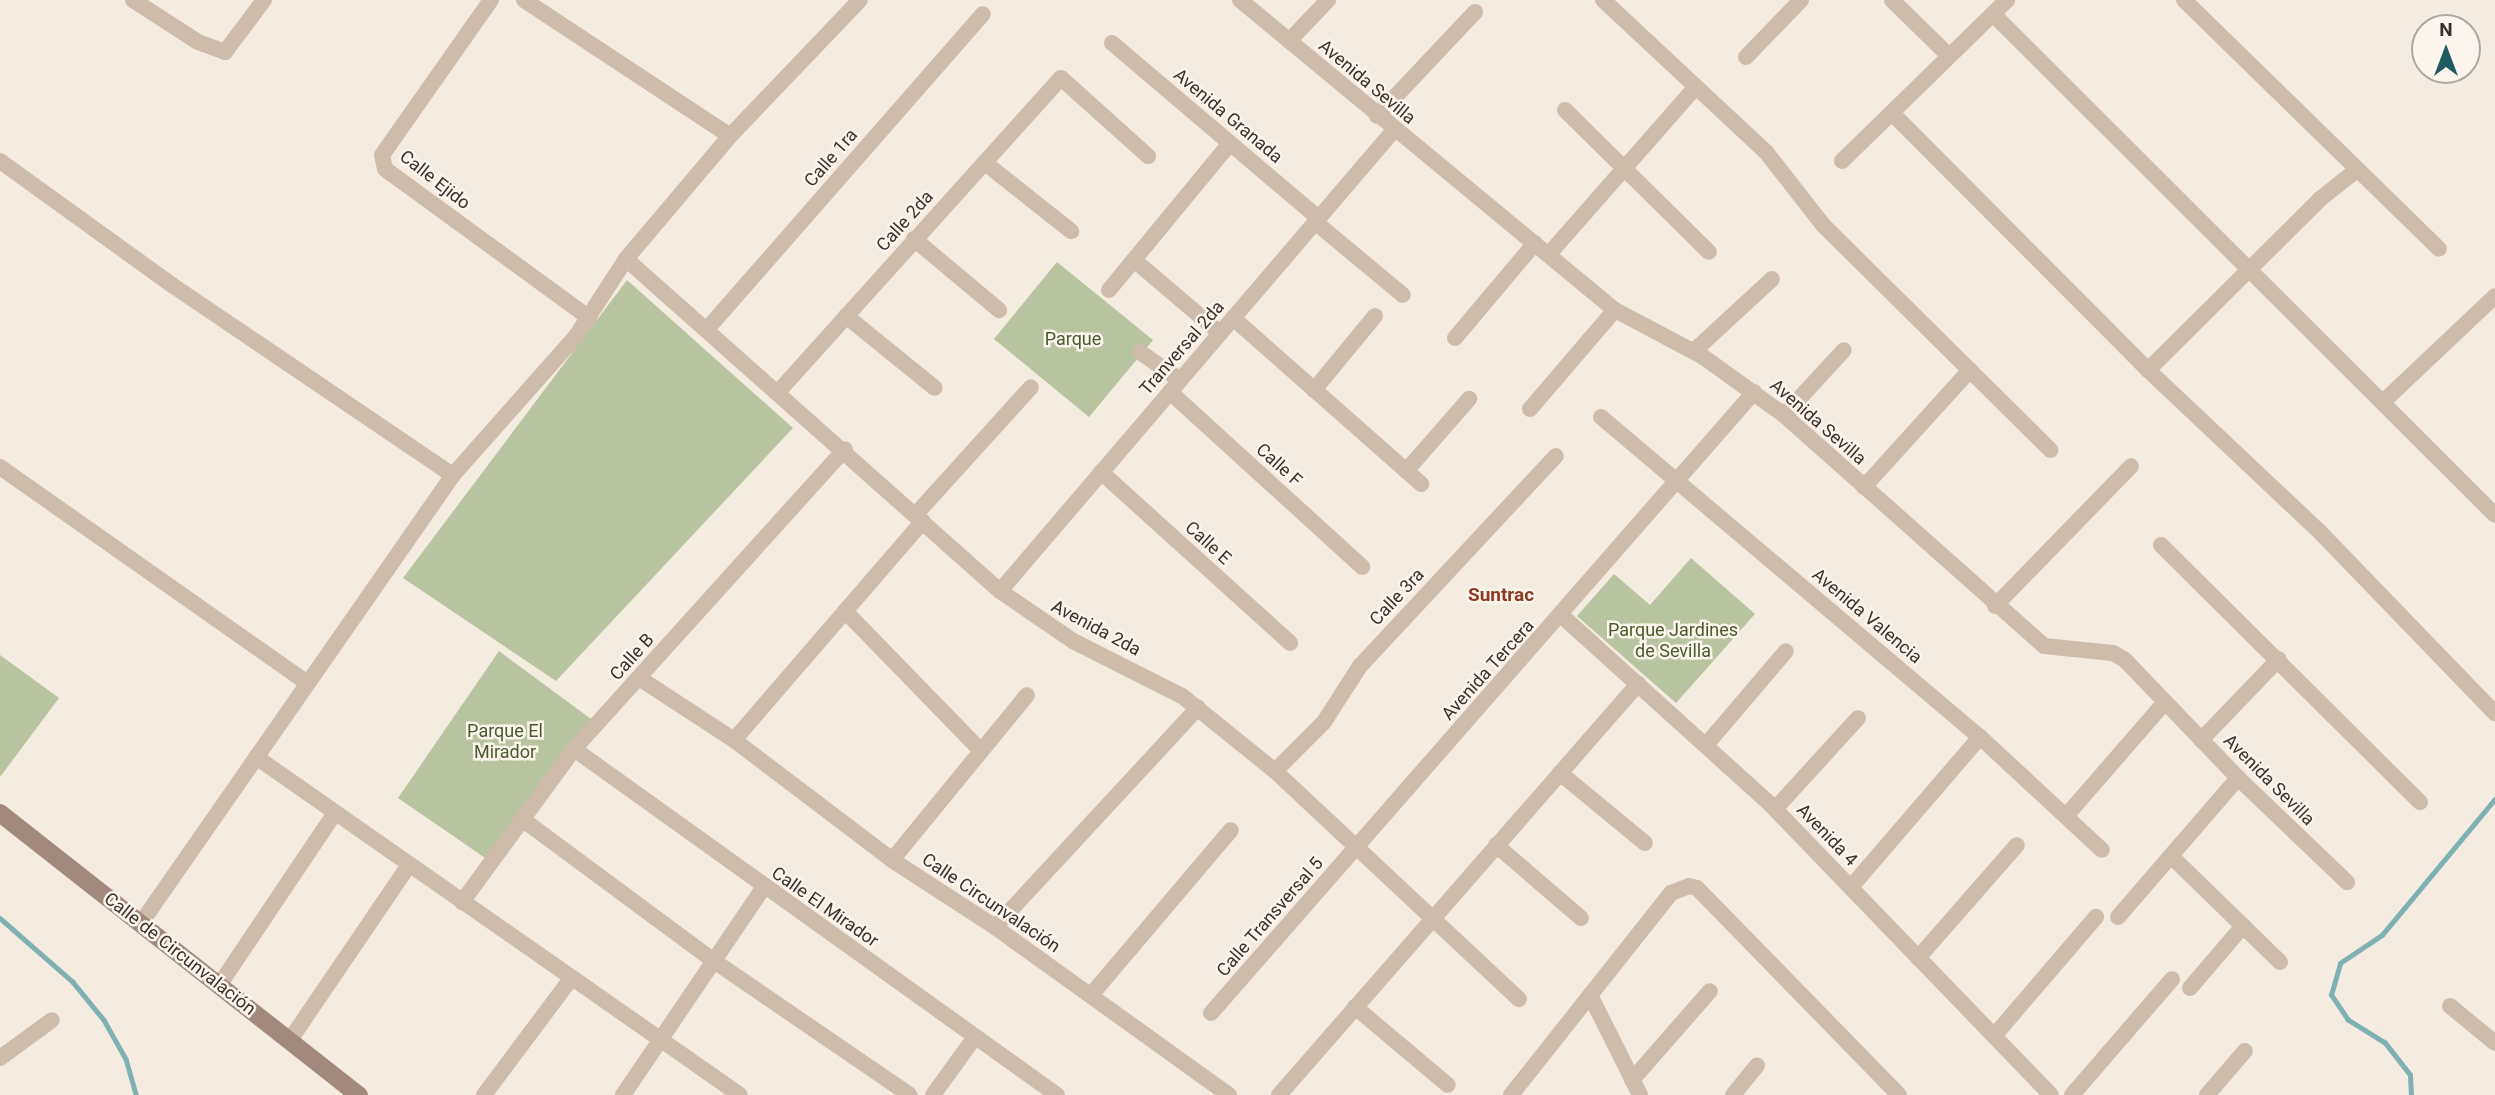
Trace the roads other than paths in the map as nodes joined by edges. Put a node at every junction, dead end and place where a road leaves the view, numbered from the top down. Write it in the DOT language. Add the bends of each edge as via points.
graph roads {
  1 [pos="133,0"];
  2 [pos="264,0"];
  3 [pos="491,0"];
  4 [pos="524,0"];
  5 [pos="860,0"];
  6 [pos="1240,0"];
  7 [pos="1328,0"];
  8 [pos="1603,0"];
  9 [pos="1801,0"];
  10 [pos="1892,0"];
  11 [pos="2007,0"];
  12 [pos="2184,0"];
  13 [pos="1475,12"];
  14 [pos="983,13"];
  15 [pos="1993,14"];
  16 [pos="1289,41"];
  17 [pos="1112,43"];
  18 [pos="1949,56"];
  19 [pos="1746,57"];
  20 [pos="1694,89"];
  21 [pos="1565,110"];
  22 [pos="1892,113"];
  23 [pos="1377,116"];
  24 [pos="1394,130"];
  25 [pos="730,136"];
  26 [pos="1230,143"];
  27 [pos="1148,156"];
  28 [pos="0,161"];
  29 [pos="1842,161"];
  30 [pos="985,163"];
  31 [pos="1627,169"];
  32 [pos="2358,169"];
  33 [pos="1317,220"];
  34 [pos="1071,231"];
  35 [pos="914,239"];
  36 [pos="1535,243"];
  37 [pos="2439,249"];
  38 [pos="1709,252"];
  39 [pos="1549,254"];
  40 [pos="626,258"];
  41 [pos="1134,260"];
  42 [pos="2247,272"];
  43 [pos="1772,279"];
  44 [pos="1110,290"];
  45 [pos="1403,295"];
  46 [pos="2495,296"];
  47 [pos="999,310"];
  48 [pos="1615,310"];
  49 [pos="846,316"];
  50 [pos="1375,316"];
  51 [pos="589,318"];
  52 [pos="1233,318"];
  53 [pos="708,328"];
  54 [pos="1220,333"];
  55 [pos="1455,338"];
  56 [pos="1844,350"];
  57 [pos="1140,352"];
  58 [pos="1694,352"];
  59 [pos="1970,370"];
  60 [pos="2148,370"];
  61 [pos="1175,386"];
  62 [pos="1031,387"];
  63 [pos="935,388"];
  64 [pos="1314,390"];
  65 [pos="779,391"];
  66 [pos="1754,392"];
  67 [pos="1469,399"];
  68 [pos="2383,402"];
  69 [pos="1530,409"];
  70 [pos="1784,415"];
  71 [pos="1601,417"];
  72 [pos="845,449"];
  73 [pos="2050,450"];
  74 [pos="1556,456"];
  75 [pos="2131,466"];
  76 [pos="0,467"];
  77 [pos="1406,471"];
  78 [pos="1101,472"];
  79 [pos="453,475"];
  80 [pos="1678,481"];
  81 [pos="1421,484"];
  82 [pos="1864,487"];
  83 [pos="2495,515"];
  84 [pos="920,517"];
  85 [pos="2161,545"];
  86 [pos="1362,567"];
  87 [pos="1000,590"];
  88 [pos="1995,606"];
  89 [pos="845,611"];
  90 [pos="1562,616"];
  91 [pos="1290,643"];
  92 [pos="1786,651"];
  93 [pos="2279,659"];
  94 [pos="639,678"];
  95 [pos="307,683"];
  96 [pos="1638,684"];
  97 [pos="1027,695"];
  98 [pos="2165,702"];
  99 [pos="1198,708"];
  100 [pos="2495,713"];
  101 [pos="1858,718"];
  102 [pos="1980,737"];
  103 [pos="734,740"];
  104 [pos="2201,740"];
  105 [pos="1706,745"];
  106 [pos="574,749"];
  107 [pos="981,751"];
  108 [pos="256,757"];
  109 [pos="1275,771"];
  110 [pos="1560,773"];
  111 [pos="2238,778"];
  112 [pos="2420,802"];
  113 [pos="1775,809"];
  114 [pos="0,813"];
  115 [pos="335,813"];
  116 [pos="2066,816"];
  117 [pos="522,819"];
  118 [pos="1231,831"];
  119 [pos="1645,843"];
  120 [pos="1358,845"];
  121 [pos="1496,845"];
  122 [pos="2017,845"];
  123 [pos="2102,850"];
  124 [pos="2171,856"];
  125 [pos="892,860"];
  126 [pos="409,865"];
  127 [pos="2347,883"];
  128 [pos="1851,887"];
  129 [pos="764,888"];
  130 [pos="462,902"];
  131 [pos="1433,917"];
  132 [pos="2096,917"];
  133 [pos="1581,918"];
  134 [pos="2118,918"];
  135 [pos="141,923"];
  136 [pos="995,926"];
  137 [pos="2243,926"];
  138 [pos="1919,958"];
  139 [pos="714,961"];
  140 [pos="2280,962"];
  141 [pos="2172,979"];
  142 [pos="570,980"];
  143 [pos="219,985"];
  144 [pos="2190,988"];
  145 [pos="1710,991"];
  146 [pos="1590,995"];
  147 [pos="1091,996"];
  148 [pos="1519,999"];
  149 [pos="2450,1006"];
  150 [pos="1355,1007"];
  151 [pos="1211,1013"];
  152 [pos="52,1020"];
  153 [pos="1994,1036"];
  154 [pos="975,1037"];
  155 [pos="290,1040"];
  156 [pos="659,1042"];
  157 [pos="2495,1043"];
  158 [pos="2245,1051"];
  159 [pos="0,1058"];
  160 [pos="1757,1065"];
  161 [pos="1632,1080"];
  162 [pos="1448,1085"];
  163 [pos="1519,1091"];
  164 [pos="359,1095"];
  165 [pos="484,1095"];
  166 [pos="623,1095"];
  167 [pos="740,1095"];
  168 [pos="910,1095"];
  169 [pos="933,1095"];
  170 [pos="1057,1095"];
  171 [pos="1229,1095"];
  172 [pos="1279,1095"];
  173 [pos="1640,1095"];
  174 [pos="1733,1095"];
  175 [pos="1899,1095"];
  176 [pos="2051,1095"];
  177 [pos="2072,1095"];
  178 [pos="2207,1095"];
  1 -- 2 [label="street" via="198,42 225,52"];
  3 -- 51 [label="street, Calle Ejido" via="382,155 385,169"];
  4 -- 25 [label="street"];
  5 -- 25 [label="street"];
  6 -- 16 [label="street, Avenida Sevilla"];
  7 -- 16 [label="street"];
  8 -- 20 [label="street"];
  9 -- 19 [label="street"];
  10 -- 18 [label="street"];
  11 -- 15 [label="street"];
  12 -- 32 [label="street"];
  13 -- 23 [label="street"];
  14 -- 53 [label="street, Calle 1ra"];
  15 -- 18 [label="street"];
  15 -- 42 [label="street"];
  16 -- 23 [label="street, Avenida Sevilla"];
  17 -- 26 [label="street, Avenida Granada"];
  18 -- 22 [label="street"];
  20 -- 31 [label="street"];
  20 -- 59 [label="street" via="1766,152 1823,225"];
  21 -- 31 [label="street"];
  22 -- 29 [label="street"];
  22 -- 60 [label="street"];
  23 -- 24 [label="street, Avenida Sevilla"];
  24 -- 33 [label="street, Tranversal 2da"];
  24 -- 36 [label="street, Avenida Sevilla"];
  25 -- 40 [label="street"];
  26 -- 33 [label="street, Avenida Granada"];
  26 -- 41 [label="street"];
  27 -- 30 [label="street, Calle 2da" via="1061,78"];
  28 -- 79 [label="street"];
  30 -- 34 [label="street"];
  30 -- 35 [label="street, Calle 2da"];
  31 -- 38 [label="street"];
  31 -- 39 [label="street"];
  32 -- 37 [label="street"];
  32 -- 42 [label="street" via="2320,199"];
  33 -- 45 [label="street, Avenida Granada"];
  33 -- 52 [label="street, Tranversal 2da"];
  35 -- 47 [label="street"];
  35 -- 49 [label="street, Calle 2da"];
  36 -- 39 [label="street, Avenida Sevilla"];
  36 -- 55 [label="street"];
  39 -- 48 [label="street, Avenida Sevilla"];
  40 -- 51 [label="street"];
  40 -- 53 [label="street, Avenida 2da"];
  41 -- 44 [label="street"];
  41 -- 54 [label="street"];
  42 -- 60 [label="street"];
  42 -- 68 [label="street"];
  43 -- 58 [label="street"];
  46 -- 68 [label="street"];
  48 -- 58 [label="street, Avenida Sevilla"];
  48 -- 69 [label="street"];
  49 -- 63 [label="street"];
  49 -- 65 [label="street, Calle 2da"];
  50 -- 64 [label="street"];
  51 -- 79 [label="street"];
  52 -- 54 [label="street, Tranversal 2da"];
  52 -- 64 [label="street"];
  53 -- 65 [label="street, Avenida 2da"];
  54 -- 61 [label="street, Tranversal 2da"];
  56 -- 70 [label="street"];
  57 -- 61 [label="street, Calle F"];
  58 -- 66 [label="street, Avenida Sevilla"];
  59 -- 73 [label="street"];
  59 -- 82 [label="street"];
  60 -- 100 [label="street" via="2318,530"];
  61 -- 78 [label="street, Tranversal 2da"];
  61 -- 86 [label="street, Calle F"];
  62 -- 84 [label="street"];
  64 -- 77 [label="street"];
  65 -- 72 [label="street, Avenida 2da"];
  66 -- 70 [label="street, Avenida Sevilla"];
  66 -- 80 [label="street, Avenida Tercera"];
  67 -- 77 [label="street"];
  68 -- 83 [label="street"];
  70 -- 82 [label="street, Avenida Sevilla"];
  71 -- 80 [label="street, Avenida Valencia"];
  72 -- 84 [label="street, Avenida 2da"];
  72 -- 94 [label="street, Calle B"];
  74 -- 109 [label="street, Calle 3ra" via="1360,666 1324,722"];
  75 -- 88 [label="street"];
  76 -- 95 [label="street"];
  77 -- 81 [label="street"];
  78 -- 87 [label="street, Tranversal 2da"];
  78 -- 91 [label="street, Calle E"];
  79 -- 95 [label="street"];
  80 -- 90 [label="street, Avenida Tercera"];
  80 -- 102 [label="street, Avenida Valencia"];
  82 -- 88 [label="street, Avenida Sevilla"];
  84 -- 87 [label="street, Avenida 2da"];
  84 -- 89 [label="street"];
  85 -- 93 [label="street"];
  87 -- 99 [label="street, Avenida 2da" via="1073,641 1161,684"];
  88 -- 98 [label="street, Avenida Sevilla" via="2044,646 2113,653"];
  89 -- 103 [label="street"];
  89 -- 107 [label="street"];
  90 -- 96 [label="street, Avenida 4"];
  90 -- 120 [label="street, Avenida Tercera"];
  92 -- 105 [label="street"];
  93 -- 104 [label="street"];
  93 -- 112 [label="street"];
  94 -- 103 [label="street, Calle Circunvalación"];
  94 -- 106 [label="street, Calle B"];
  95 -- 108 [label="street"];
  96 -- 105 [label="street, Avenida 4"];
  96 -- 110 [label="street"];
  97 -- 107 [label="street"];
  98 -- 104 [label="street, Avenida Sevilla"];
  98 -- 116 [label="street"];
  99 -- 109 [label="street, Avenida 2da"];
  99 -- 136 [label="street"];
  101 -- 113 [label="street"];
  102 -- 116 [label="street, Avenida Valencia"];
  102 -- 128 [label="street"];
  103 -- 125 [label="street, Calle Circunvalación"];
  104 -- 111 [label="street, Avenida Sevilla"];
  105 -- 113 [label="street, Avenida 4"];
  106 -- 117 [label="street, Calle B"];
  106 -- 129 [label="street, Calle El Mirador"];
  107 -- 125 [label="street"];
  108 -- 115 [label="street"];
  108 -- 135 [label="street"];
  109 -- 120 [label="street, Avenida 2da"];
  110 -- 119 [label="street"];
  110 -- 121 [label="street"];
  111 -- 124 [label="street"];
  111 -- 127 [label="street, Avenida Sevilla"];
  113 -- 128 [label="street, Avenida 4"];
  114 -- 135 [label="street, Calle de Circunvalación"];
  115 -- 126 [label="street"];
  115 -- 143 [label="street"];
  116 -- 123 [label="street, Avenida Valencia"];
  117 -- 130 [label="street, Calle B"];
  117 -- 139 [label="street"];
  118 -- 147 [label="street"];
  120 -- 131 [label="street, Avenida 2da"];
  120 -- 151 [label="street, Calle Transversal 5"];
  121 -- 131 [label="street"];
  121 -- 133 [label="street"];
  122 -- 138 [label="street"];
  124 -- 134 [label="street"];
  124 -- 137 [label="street"];
  125 -- 136 [label="street, Calle Circunvalación"];
  126 -- 130 [label="street"];
  126 -- 155 [label="street"];
  128 -- 138 [label="street, Avenida 4"];
  129 -- 139 [label="street"];
  129 -- 154 [label="street, Calle El Mirador"];
  130 -- 142 [label="street"];
  131 -- 148 [label="street, Avenida 2da"];
  131 -- 150 [label="street"];
  132 -- 153 [label="street"];
  135 -- 143 [label="street, Calle de Circunvalación"];
  136 -- 147 [label="street, Calle Circunvalación"];
  137 -- 140 [label="street"];
  137 -- 144 [label="street"];
  138 -- 153 [label="street, Avenida 4"];
  139 -- 156 [label="street"];
  139 -- 168 [label="street"];
  141 -- 177 [label="street"];
  142 -- 156 [label="street"];
  142 -- 165 [label="street"];
  143 -- 155 [label="street, Calle de Circunvalación"];
  145 -- 161 [label="street"];
  146 -- 161 [label="street"];
  146 -- 163 [label="street"];
  146 -- 175 [label="street" via="1671,893 1680,886 1697,888"];
  147 -- 171 [label="street, Calle Circunvalación"];
  149 -- 157 [label="street"];
  150 -- 162 [label="street"];
  150 -- 172 [label="street"];
  152 -- 159 [label="street"];
  153 -- 176 [label="street, Avenida 4"];
  154 -- 169 [label="street"];
  154 -- 170 [label="street, Calle El Mirador"];
  155 -- 164 [label="street, Calle de Circunvalación"];
  156 -- 166 [label="street"];
  156 -- 167 [label="street"];
  158 -- 178 [label="street"];
  160 -- 174 [label="street"];
  161 -- 173 [label="street"];
}
